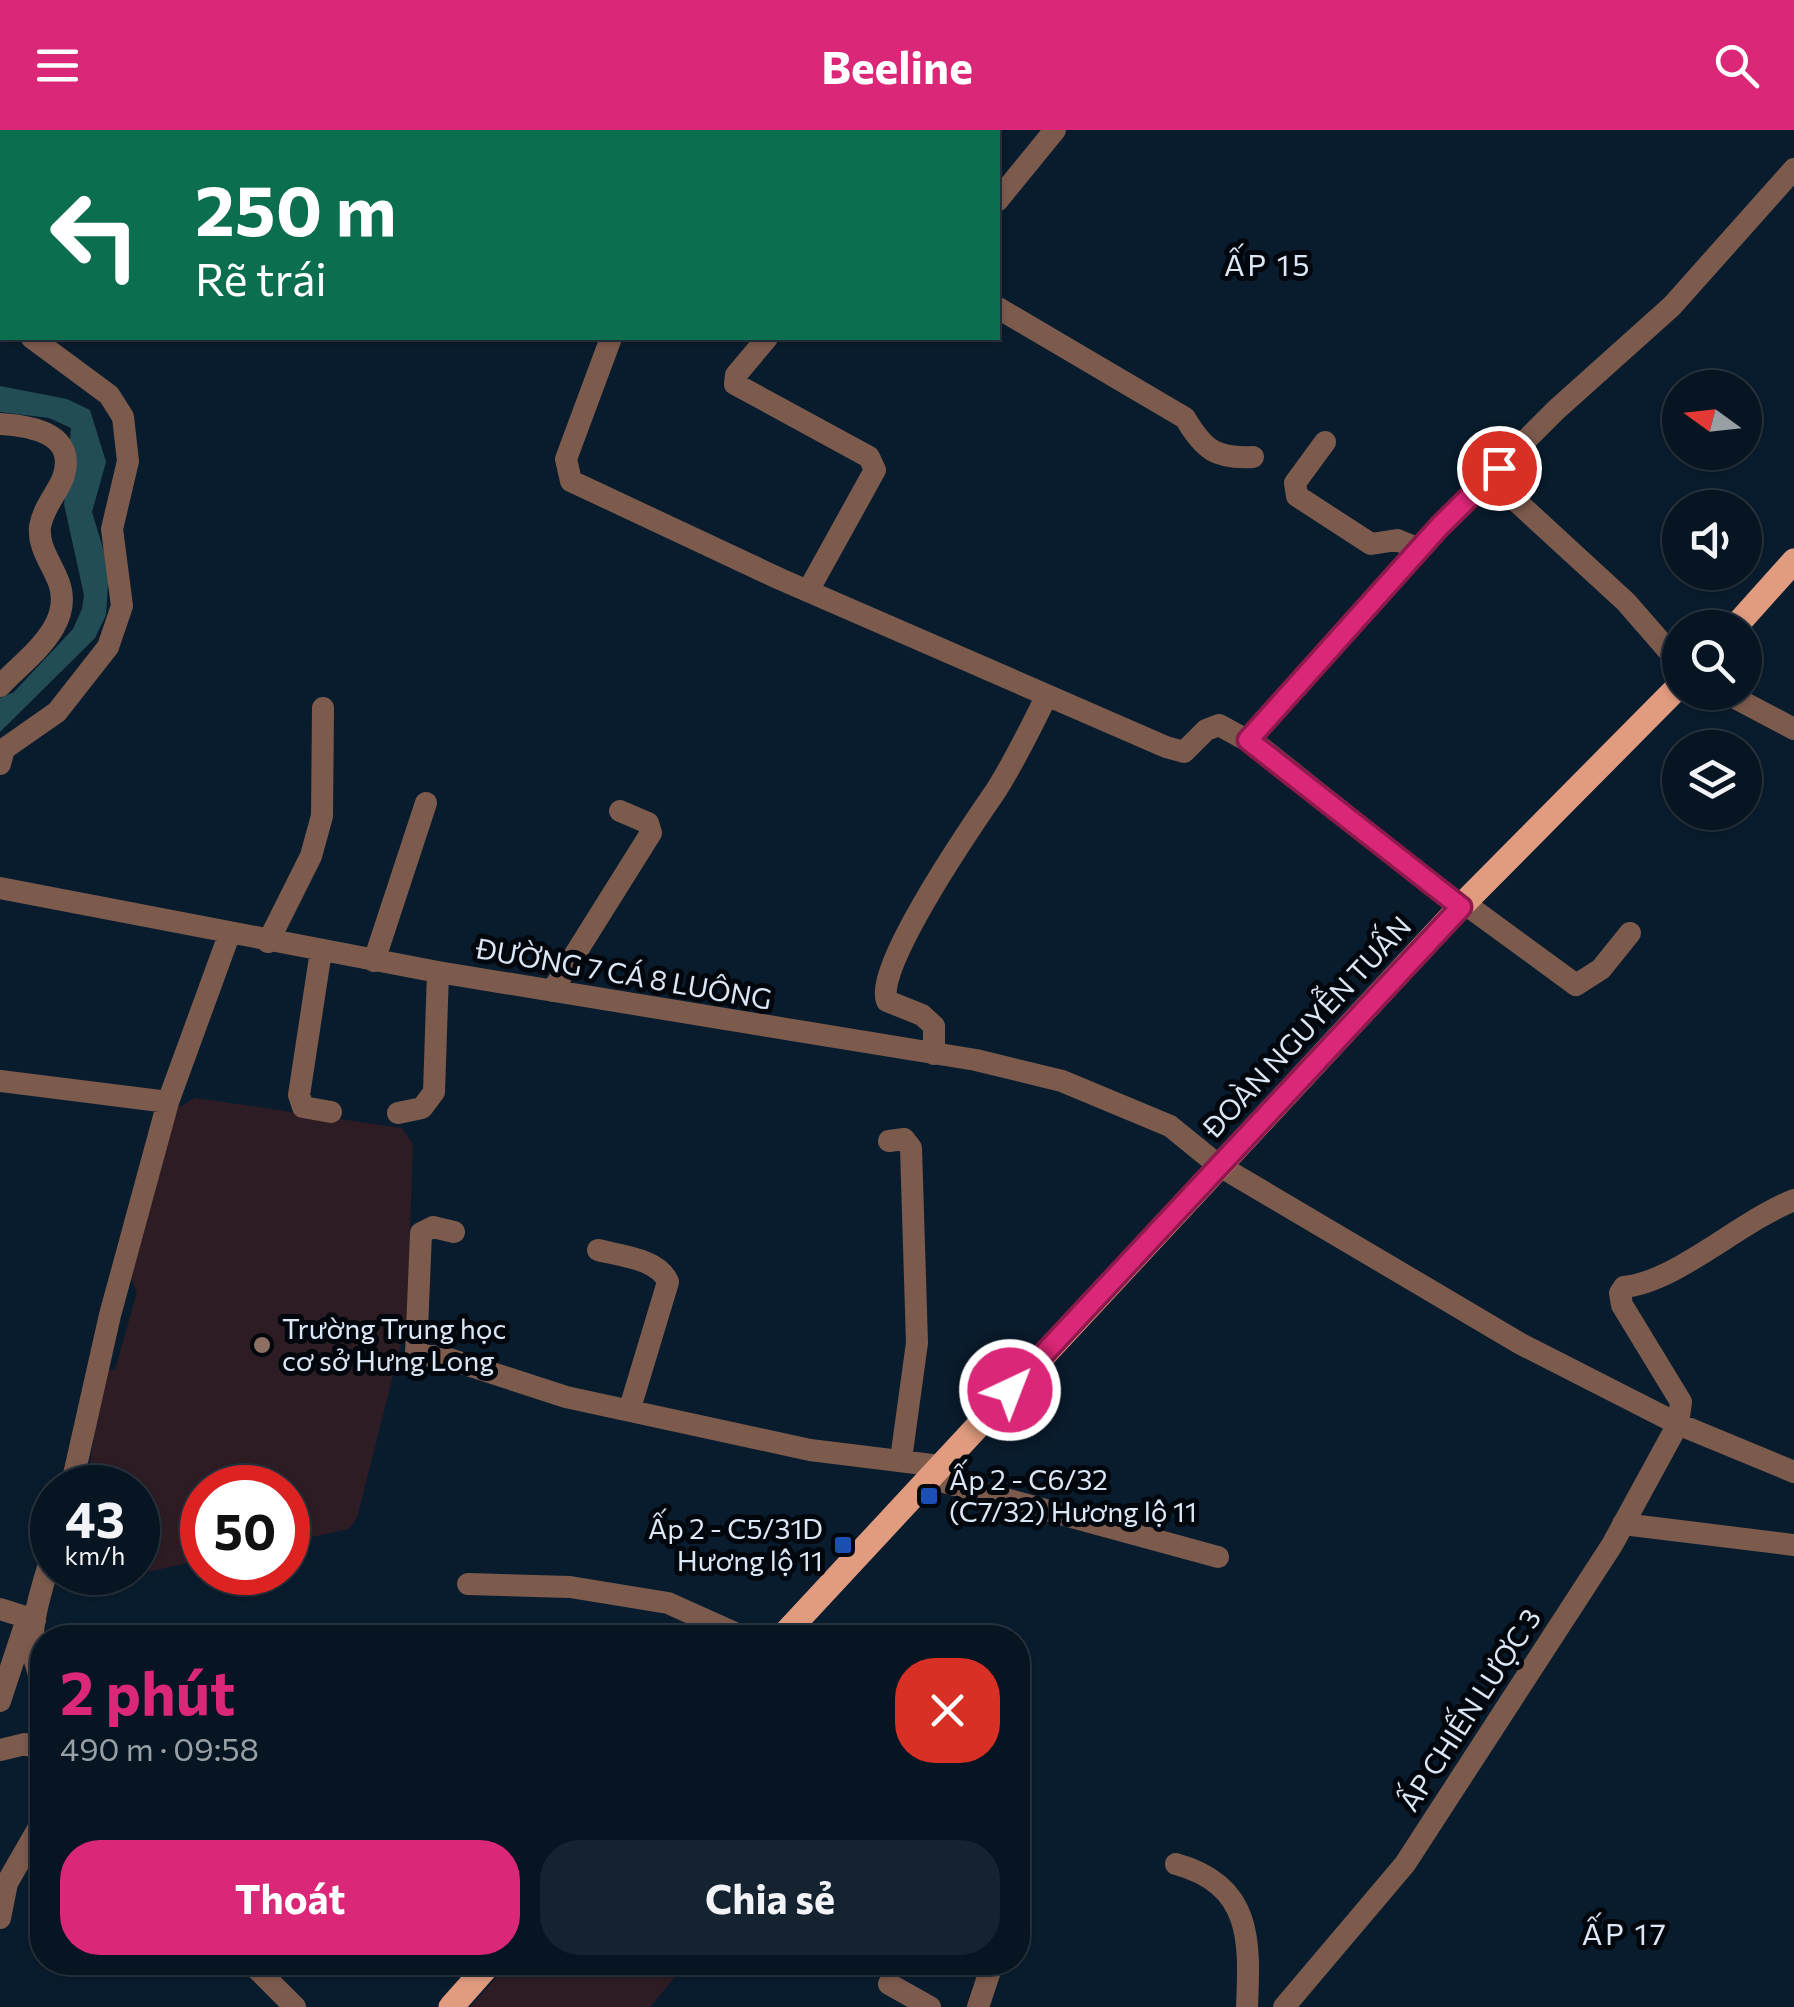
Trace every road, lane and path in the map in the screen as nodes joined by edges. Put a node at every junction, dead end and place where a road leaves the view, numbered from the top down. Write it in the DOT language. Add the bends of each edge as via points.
graph roads {
  1 [pos="1055,130"];
  2 [pos="1794,169"];
  3 [pos="1000,198"];
  4 [pos="1000,309"];
  5 [pos="35,340"];
  6 [pos="610,340"];
  7 [pos="765,340"];
  8 [pos="0,424"];
  9 [pos="1326,442"];
  10 [pos="1254,457"];
  11 [pos="1490,477"];
  12 [pos="1419,549"];
  13 [pos="1794,561"];
  14 [pos="808,591"];
  15 [pos="1750,610"];
  16 [pos="1662,643"];
  17 [pos="0,686"];
  18 [pos="1046,697"];
  19 [pos="1662,703"];
  20 [pos="322,708"];
  21 [pos="1758,710"];
  22 [pos="1794,729"];
  23 [pos="1248,740"];
  24 [pos="0,764"];
  25 [pos="426,803"];
  26 [pos="620,810"];
  27 [pos="0,888"];
  28 [pos="1463,905"];
  29 [pos="1630,932"];
  30 [pos="230,935"];
  31 [pos="268,942"];
  32 [pos="320,952"];
  33 [pos="374,961"];
  34 [pos="438,972"];
  35 [pos="552,991"];
  36 [pos="934,1054"];
  37 [pos="0,1081"];
  38 [pos="168,1102"];
  39 [pos="330,1112"];
  40 [pos="398,1113"];
  41 [pos="889,1141"];
  42 [pos="1218,1165"];
  43 [pos="1794,1200"];
  44 [pos="454,1232"];
  45 [pos="598,1250"];
  46 [pos="630,1408"];
  47 [pos="1678,1424"];
  48 [pos="902,1459"];
  49 [pos="76,1465"];
  50 [pos="934,1472"];
  51 [pos="1794,1472"];
  52 [pos="1624,1524"];
  53 [pos="1794,1545"];
  54 [pos="1218,1557"];
  55 [pos="468,1584"];
  56 [pos="39,1595"];
  57 [pos="0,1610"];
  58 [pos="32,1619"];
  59 [pos="32,1625"];
  60 [pos="717,1625"];
  61 [pos="793,1625"];
  62 [pos="0,1701"];
  63 [pos="30,1746"];
  64 [pos="0,1750"];
  65 [pos="30,1843"];
  66 [pos="1176,1864"];
  67 [pos="0,1918"];
  68 [pos="263,1975"];
  69 [pos="479,1975"];
  70 [pos="989,1975"];
  71 [pos="889,1984"];
  72 [pos="295,2007"];
  73 [pos="451,2007"];
  74 [pos="930,2007"];
  75 [pos="978,2007"];
  76 [pos="1247,2007"];
  77 [pos="1284,2007"];
  1 -- 3 [label="street"];
  2 -- 11 [label="street" via="1672,306"];
  4 -- 10 [label="street" via="1186,418 1212,454"];
  5 -- 24 [label="street" via="109,395 124,417 128,461 112,528 122,606 108,646 88,673 56,712 4,749"];
  6 -- 14 [label="street" via="566,459 571,481"];
  7 -- 14 [label="street" via="735,384 869,457 876,470"];
  8 -- 17 [label="street" via="52,434 65,465 40,530 60,582 59,619 42,646"];
  9 -- 12 [label="street" via="1295,483 1297,496 1371,544 1393,540"];
  11 -- 12 [label="street"];
  11 -- 16 [label="street"];
  12 -- 23 [label="street"];
  13 -- 15 [label="main road"];
  14 -- 18 [label="street"];
  18 -- 23 [label="street" via="1184,752 1219,725"];
  18 -- 36 [label="street" via="1003,778 928,891 886,983 887,1001 934,1026"];
  19 -- 28 [label="main road, ĐOÀN NGUYỄN TUẤN"];
  20 -- 31 [label="street" via="322,816 311,856"];
  21 -- 22 [label="street"];
  23 -- 28 [label="street"];
  25 -- 33 [label="street"];
  26 -- 35 [label="street" via="648,823 651,833"];
  27 -- 30 [label="street, ĐƯỜNG 7 CÁ 8 LUÔNG"];
  28 -- 29 [label="street" via="1576,985 1601,970"];
  28 -- 42 [label="main road, ĐOÀN NGUYỄN TUẤN"];
  30 -- 31 [label="street, ĐƯỜNG 7 CÁ 8 LUÔNG"];
  30 -- 38 [label="street"];
  31 -- 32 [label="street, ĐƯỜNG 7 CÁ 8 LUÔNG"];
  32 -- 33 [label="street, ĐƯỜNG 7 CÁ 8 LUÔNG"];
  32 -- 39 [label="street" via="299,1095 303,1107"];
  33 -- 34 [label="street, ĐƯỜNG 7 CÁ 8 LUÔNG"];
  34 -- 35 [label="street, ĐƯỜNG 7 CÁ 8 LUÔNG"];
  34 -- 40 [label="street" via="434,1092 422,1108"];
  35 -- 36 [label="street, ĐƯỜNG 7 CÁ 8 LUÔNG"];
  36 -- 42 [label="street, ĐƯỜNG 7 CÁ 8 LUÔNG" via="1062,1081 1122,1103 1170,1126"];
  37 -- 38 [label="street"];
  38 -- 49 [label="street"];
  41 -- 48 [label="street" via="904,1139 912,1148 917,1343"];
  42 -- 47 [label="street, ĐƯỜNG 7 CÁ 8 LUÔNG" via="1520,1344"];
  42 -- 50 [label="main road, ĐOÀN NGUYỄN TUẤN"];
  43 -- 47 [label="street" via="1660,1280 1620,1293 1680,1402"];
  44 -- 46 [label="street" via="433,1227 421,1233 416,1354"];
  45 -- 46 [label="street" via="655,1266 668,1282"];
  46 -- 48 [label="street" via="810,1450"];
  47 -- 51 [label="street, ĐƯỜNG 7 CÁ 8 LUÔNG"];
  47 -- 52 [label="street, ẤP CHIẾN LƯỢC 3"];
  48 -- 50 [label="street"];
  50 -- 54 [label="street"];
  50 -- 61 [label="main road, ĐOÀN NGUYỄN TUẤN"];
  52 -- 53 [label="street"];
  52 -- 77 [label="street, ẤP CHIẾN LƯỢC 3" via="1405,1864"];
  55 -- 60 [label="street" via="570,1587 668,1603"];
  56 -- 58 [label="street"];
  57 -- 58 [label="street"];
  58 -- 59 [label="street"];
  58 -- 62 [label="street"];
  63 -- 64 [label="street"];
  65 -- 67 [label="street" via="7,1883"];
  66 -- 76 [label="street" via="1200,1870 1235,1900 1249,1959"];
  68 -- 72 [label="street"];
  69 -- 73 [label="main road"];
  70 -- 75 [label="street"];
  71 -- 74 [label="street"];
}
